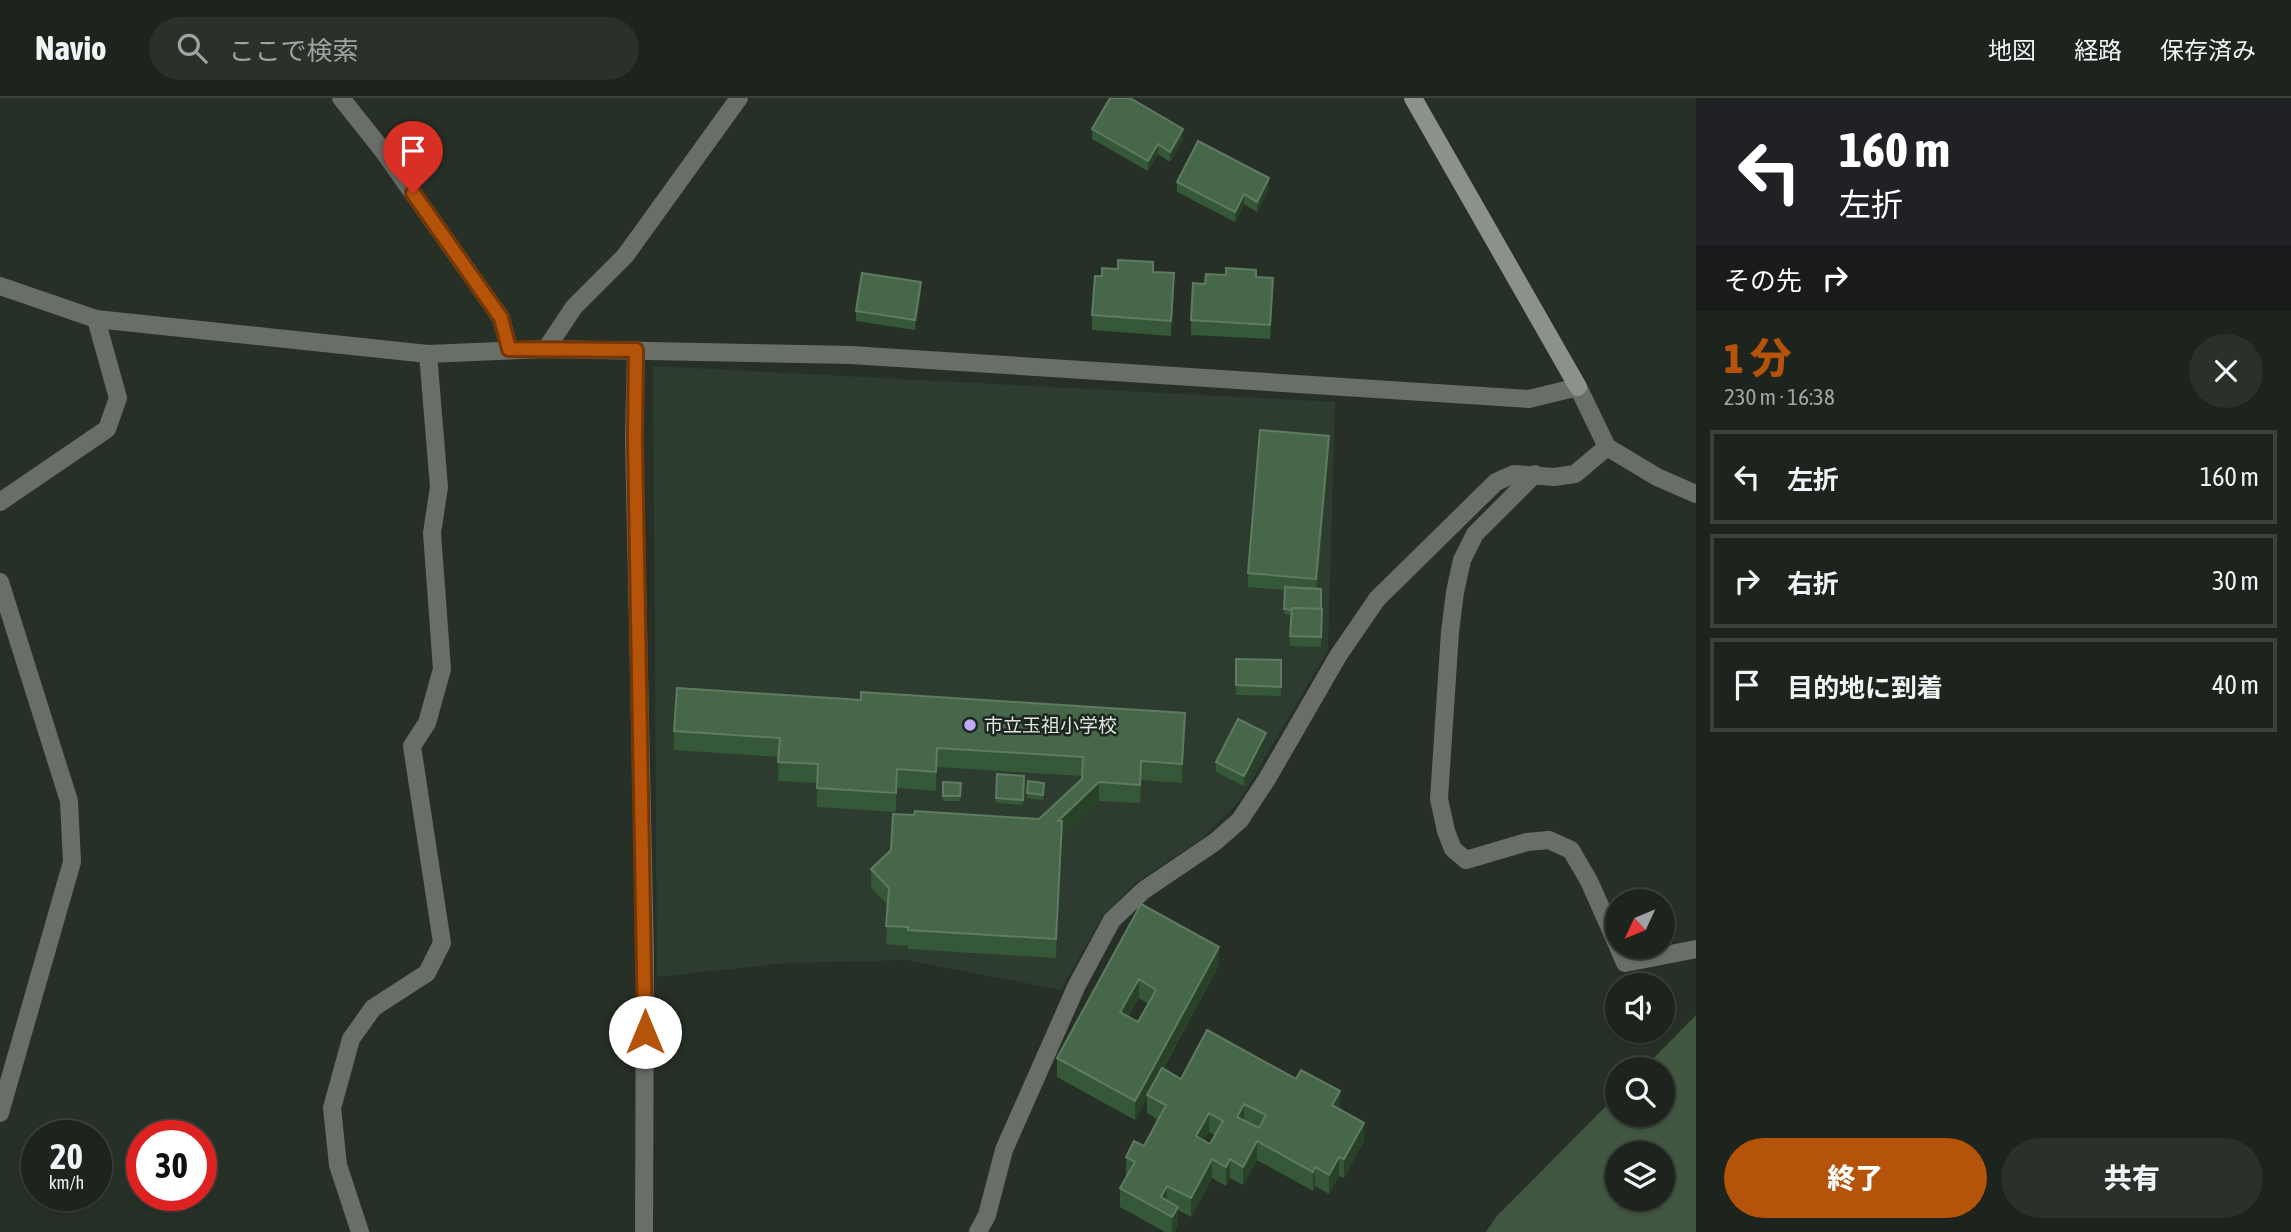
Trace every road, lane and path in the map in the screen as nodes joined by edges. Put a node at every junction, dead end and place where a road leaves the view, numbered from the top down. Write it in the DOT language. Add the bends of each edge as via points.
graph roads {
  1 [pos="341,98"];
  2 [pos="739,98"];
  3 [pos="1417,101"];
  4 [pos="0,286"];
  5 [pos="96,319"];
  6 [pos="509,349"];
  7 [pos="546,349"];
  8 [pos="636,350"];
  9 [pos="428,355"];
  10 [pos="1578,387"];
  11 [pos="1607,447"];
  12 [pos="1535,474"];
  13 [pos="1696,494"];
  14 [pos="0,502"];
  15 [pos="0,582"];
  16 [pos="1605,916"];
  17 [pos="1696,949"];
  18 [pos="1675,953"];
  19 [pos="1623,959"];
  20 [pos="1645,959"];
  21 [pos="0,1113"];
  22 [pos="360,1232"];
  23 [pos="645,1232"];
  24 [pos="978,1232"];
  1 -- 6 [label="street" via="501,318"];
  2 -- 7 [label="street" via="625,256 574,307"];
  3 -- 10 [label="street"];
  4 -- 5 [label="street"];
  5 -- 9 [label="street"];
  5 -- 14 [label="street" via="118,398 107,429"];
  6 -- 7 [label="street"];
  6 -- 9 [label="street"];
  7 -- 8 [label="street"];
  8 -- 10 [label="street" via="851,355 1529,399"];
  8 -- 23 [label="street"];
  9 -- 22 [label="street" via="439,487 432,533 442,669 427,723 412,746 442,943 427,972 373,1008 351,1039 332,1108 338,1165"];
  10 -- 11 [label="street"];
  11 -- 12 [label="street" via="1575,474"];
  11 -- 13 [label="street"];
  12 -- 16 [label="street" via="1475,534 1462,560 1450,632 1439,799 1453,849 1466,860 1549,840 1570,850"];
  12 -- 24 [label="street" via="1514,474 1496,482 1377,599 1240,820 1144,890 1112,920 1077,985 1004,1150"];
  15 -- 21 [label="street" via="69,800 72,862"];
  17 -- 18 [label="street"];
  19 -- 20 [label="street" via="1625,963"];
}
